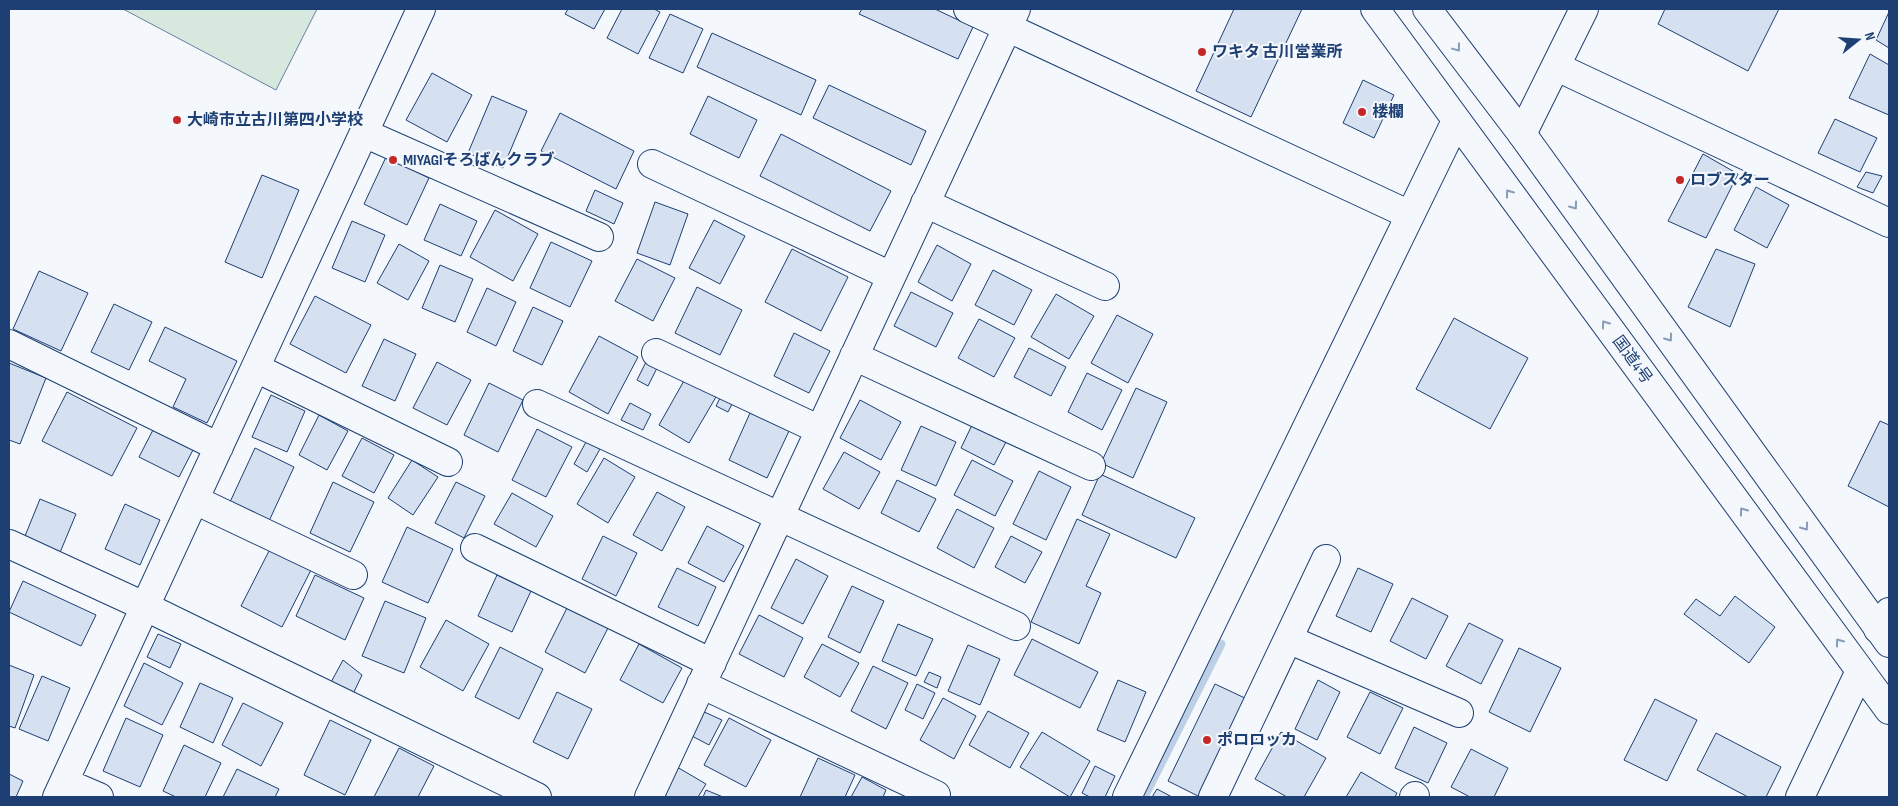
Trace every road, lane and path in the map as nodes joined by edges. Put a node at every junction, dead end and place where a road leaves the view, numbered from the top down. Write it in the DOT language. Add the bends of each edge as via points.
graph roads {
  1 [pos="421,9"];
  2 [pos="968,9"];
  3 [pos="1376,9"];
  4 [pos="1427,9"];
  5 [pos="1584,9"];
  6 [pos="1012,18"];
  7 [pos="1557,67"];
  8 [pos="1456,121"];
  9 [pos="364,133"];
  10 [pos="1522,134"];
  11 [pos="652,164"];
  12 [pos="926,203"];
  13 [pos="1410,215"];
  14 [pos="1888,219"];
  15 [pos="599,237"];
  16 [pos="892,276"];
  17 [pos="1105,286"];
  18 [pos="9,344"];
  19 [pos="656,353"];
  20 [pos="854,356"];
  21 [pos="256,368"];
  22 [pos="537,404"];
  23 [pos="820,430"];
  24 [pos="219,447"];
  25 [pos="448,462"];
  26 [pos="1091,466"];
  27 [pos="195,500"];
  28 [pos="780,516"];
  29 [pos="9,544"];
  30 [pos="476,548"];
  31 [pos="1326,559"];
  32 [pos="353,575"];
  33 [pos="146,607"];
  34 [pos="1016,626"];
  35 [pos="1886,628"];
  36 [pos="1288,639"];
  37 [pos="1860,671"];
  38 [pos="706,674"];
  39 [pos="1889,710"];
  40 [pos="1459,713"];
  41 [pos="60,790"];
  42 [pos="936,795"];
  43 [pos="99,797"];
  44 [pos="537,797"];
  45 [pos="649,797"];
  46 [pos="1126,797"];
  47 [pos="1212,797"];
  48 [pos="1800,797"];
  1 -- 9 [label="main road"];
  2 -- 6 [label="main road"];
  3 -- 8 [label="main road, 国道4号"];
  4 -- 10 [label="main road, one-way"];
  5 -- 7 [label="main road"];
  6 -- 12 [label="main road"];
  6 -- 13 [label="main road"];
  7 -- 10 [label="main road"];
  7 -- 14 [label="main road"];
  8 -- 13 [label="main road"];
  37 -- 8 [label="main road, 国道4号, one-way"];
  9 -- 15 [label="main road"];
  9 -- 21 [label="main road"];
  10 -- 35 [label="main road, one-way"];
  11 -- 16 [label="main road"];
  12 -- 16 [label="main road"];
  12 -- 17 [label="main road"];
  13 -- 46 [label="main road"];
  16 -- 20 [label="main road"];
  18 -- 24 [label="main road"];
  19 -- 23 [label="main road"];
  20 -- 23 [label="main road"];
  20 -- 26 [label="main road"];
  21 -- 24 [label="main road"];
  21 -- 25 [label="main road"];
  22 -- 28 [label="main road"];
  23 -- 28 [label="main road"];
  24 -- 27 [label="main road"];
  27 -- 32 [label="main road"];
  27 -- 33 [label="main road"];
  28 -- 34 [label="main road"];
  28 -- 38 [label="main road"];
  29 -- 33 [label="main road"];
  30 -- 38 [label="main road"];
  31 -- 36 [label="main road"];
  33 -- 41 [label="main road"];
  33 -- 44 [label="main road"];
  36 -- 40 [label="main road"];
  36 -- 47 [label="main road"];
  37 -- 39 [label="main road, 国道4号"];
  37 -- 48 [label="main road"];
  38 -- 42 [label="main road"];
  38 -- 45 [label="main road"];
  41 -- 43 [label="main road"];
}
